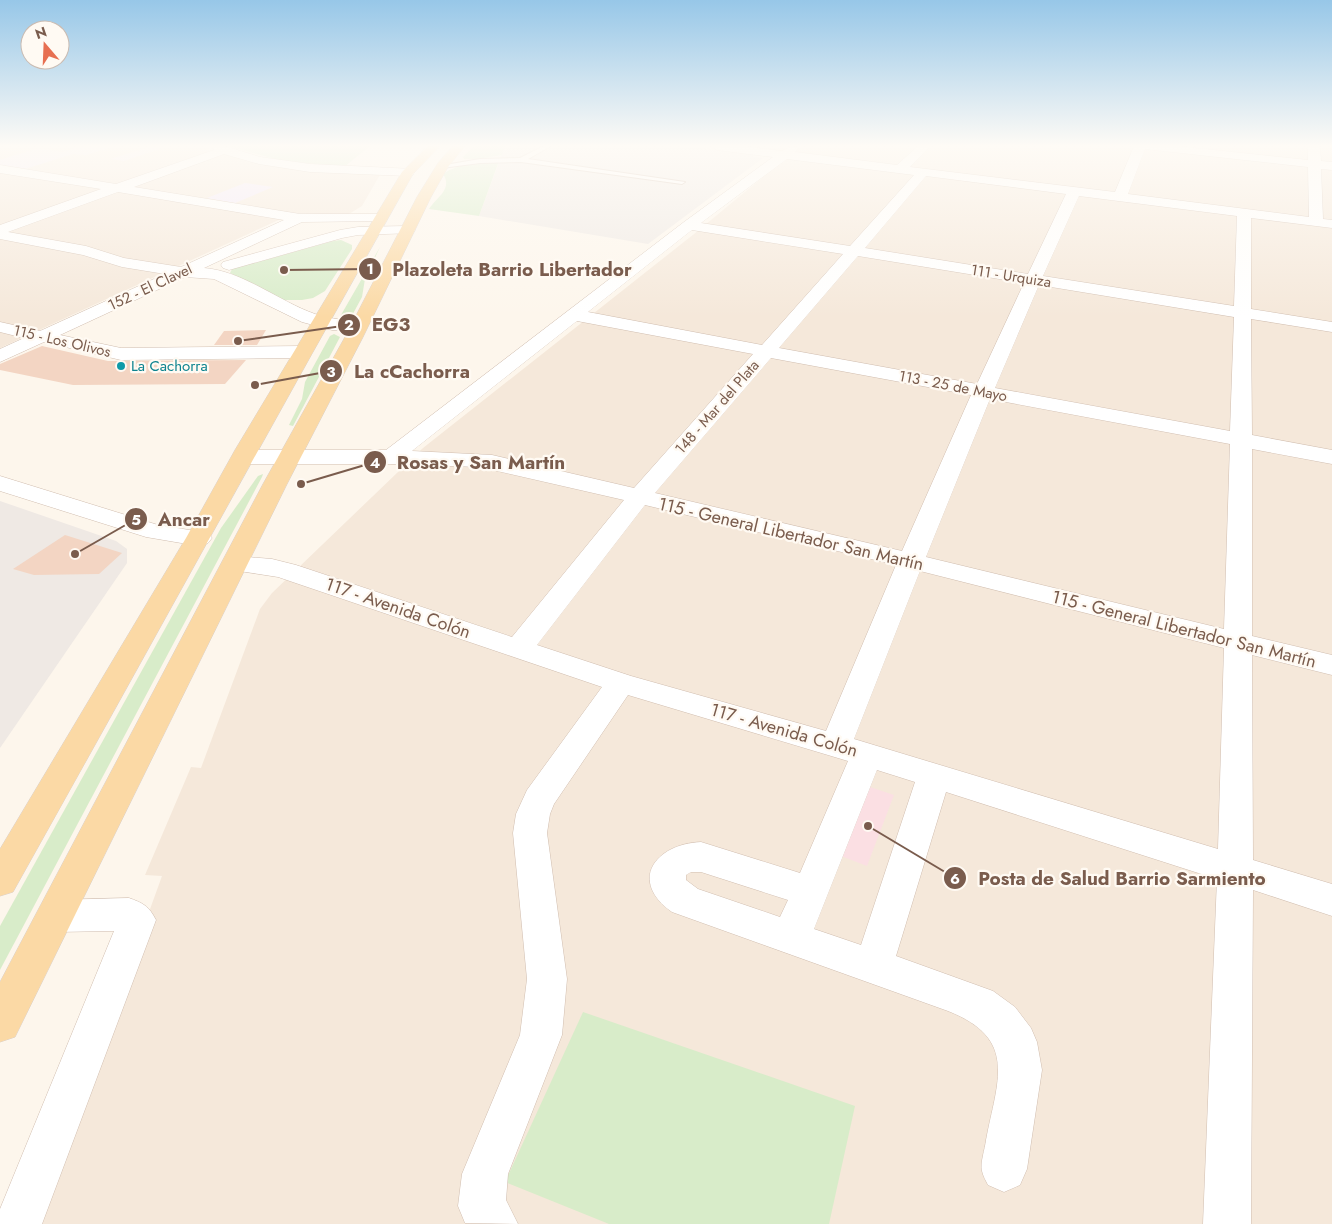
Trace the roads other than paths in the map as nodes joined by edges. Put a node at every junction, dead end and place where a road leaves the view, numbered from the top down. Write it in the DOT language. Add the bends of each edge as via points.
graph roads {
  1 [pos="76,203"];
  2 [pos="210,203"];
  3 [pos="390,203"];
  4 [pos="422,203"];
  5 [pos="719,203"];
  6 [pos="895,203"];
  7 [pos="1069,203"];
  8 [pos="1162,203"];
  9 [pos="1315,203"];
  10 [pos="1244,213"];
  11 [pos="300,218"];
  12 [pos="1316,222"];
  13 [pos="378,224"];
  14 [pos="1332,224"];
  15 [pos="689,225"];
  16 [pos="0,230"];
  17 [pos="408,230"];
  18 [pos="0,235"];
  19 [pos="854,250"];
  20 [pos="189,269"];
  21 [pos="1033,279"];
  22 [pos="1242,313"];
  23 [pos="574,315"];
  24 [pos="321,322"];
  25 [pos="0,327"];
  26 [pos="358,327"];
  27 [pos="1332,327"];
  28 [pos="44,336"];
  29 [pos="766,351"];
  30 [pos="303,352"];
  31 [pos="0,356"];
  32 [pos="985,392"];
  33 [pos="1240,439"];
  34 [pos="290,456"];
  35 [pos="1332,456"];
  36 [pos="243,457"];
  37 [pos="391,457"];
  38 [pos="0,483"];
  39 [pos="638,498"];
  40 [pos="199,538"];
  41 [pos="910,561"];
  42 [pos="235,564"];
  43 [pos="1238,642"];
  44 [pos="518,649"];
  45 [pos="1332,665"];
  46 [pos="621,683"];
  47 [pos="836,745"];
  48 [pos="867,755"];
  49 [pos="934,776"];
  50 [pos="3,870"];
  51 [pos="1235,870"];
  52 [pos="810,892"];
  53 [pos="1332,900"];
  54 [pos="55,916"];
  55 [pos="791,936"];
  56 [pos="874,965"];
  57 [pos="0,1023"];
  58 [pos="1004,1169"];
  59 [pos="18,1224"];
  60 [pos="494,1224"];
  61 [pos="1227,1224"];
  1 -- 16 [label="street"];
  2 -- 11 [label="street"];
  3 -- 13 [label="main road"];
  4 -- 17 [label="main road"];
  5 -- 15 [label="street"];
  6 -- 19 [label="street, 148 - Mar del Plata"];
  7 -- 21 [label="street"];
  8 -- 10 [label="street"];
  9 -- 12 [label="street"];
  10 -- 12 [label="street"];
  10 -- 22 [label="street"];
  11 -- 13 [label="street"];
  11 -- 20 [label="street, 152 - El Clavel"];
  12 -- 14 [label="street"];
  13 -- 17 [label="street"];
  13 -- 20 [label="street" via="230,265"];
  13 -- 24 [label="main road"];
  15 -- 19 [label="street, 111 - Urquiza"];
  15 -- 23 [label="street"];
  17 -- 26 [label="main road"];
  18 -- 20 [label="street" via="86,251 114,260"];
  19 -- 21 [label="street, 111 - Urquiza"];
  19 -- 29 [label="street, 148 - Mar del Plata"];
  20 -- 24 [label="street" via="225,276"];
  20 -- 28 [label="street, 152 - El Clavel"];
  21 -- 22 [label="street, 111 - Urquiza"];
  21 -- 32 [label="street"];
  22 -- 27 [label="street, 111 - Urquiza"];
  22 -- 33 [label="street"];
  23 -- 29 [label="street, 113 - 25 de Mayo"];
  23 -- 37 [label="street"];
  24 -- 26 [label="street"];
  24 -- 30 [label="main road"];
  25 -- 28 [label="street, 115 - Los Olivos"];
  26 -- 34 [label="main road"];
  28 -- 30 [label="street, 115 - Los Olivos" via="107,352 135,355"];
  28 -- 31 [label="street, 152 - El Clavel"];
  29 -- 32 [label="street, 113 - 25 de Mayo"];
  29 -- 39 [label="street, 148 - Mar del Plata"];
  30 -- 36 [label="main road"];
  32 -- 33 [label="street, 113 - 25 de Mayo"];
  32 -- 41 [label="street"];
  33 -- 35 [label="street, 113 - 25 de Mayo"];
  33 -- 43 [label="street"];
  34 -- 36 [label="street, 115 - General Libertador San Martín"];
  34 -- 37 [label="street, 115 - General Libertador San Martín"];
  34 -- 42 [label="main road"];
  36 -- 40 [label="main road"];
  37 -- 39 [label="street, 115 - General Libertador San Martín" via="480,460"];
  38 -- 40 [label="street" via="155,532"];
  39 -- 41 [label="street, 115 - General Libertador San Martín"];
  39 -- 44 [label="street, 148 - Mar del Plata"];
  40 -- 50 [label="main road"];
  41 -- 43 [label="street, 115 - General Libertador San Martín"];
  41 -- 47 [label="street"];
  42 -- 44 [label="street, 117 - Avenida Colón" via="287,571"];
  42 -- 54 [label="main road"];
  43 -- 45 [label="street, 115 - General Libertador San Martín"];
  43 -- 51 [label="street"];
  44 -- 46 [label="street, 117 - Avenida Colón"];
  46 -- 47 [label="street, 117 - Avenida Colón"];
  46 -- 60 [label="street" via="539,799 533,814 530,833 548,979 541,1035 485,1174 482,1206"];
  47 -- 48 [label="street, 117 - Avenida Colón"];
  48 -- 49 [label="street, 117 - Avenida Colón"];
  48 -- 52 [label="street"];
  49 -- 51 [label="street, 117 - Avenida Colón"];
  49 -- 56 [label="street"];
  51 -- 53 [label="street, 117 - Avenida Colón"];
  51 -- 61 [label="street"];
  52 -- 55 [label="street"];
  52 -- 55 [label="street" via="700,857 682,858 670,869 667,877 671,891 684,901"];
  54 -- 57 [label="main road"];
  54 -- 59 [label="street" via="129,914 137,920"];
  55 -- 56 [label="street"];
  56 -- 58 [label="street" via="979,1004 1000,1021 1016,1042 1021,1070"];
}
